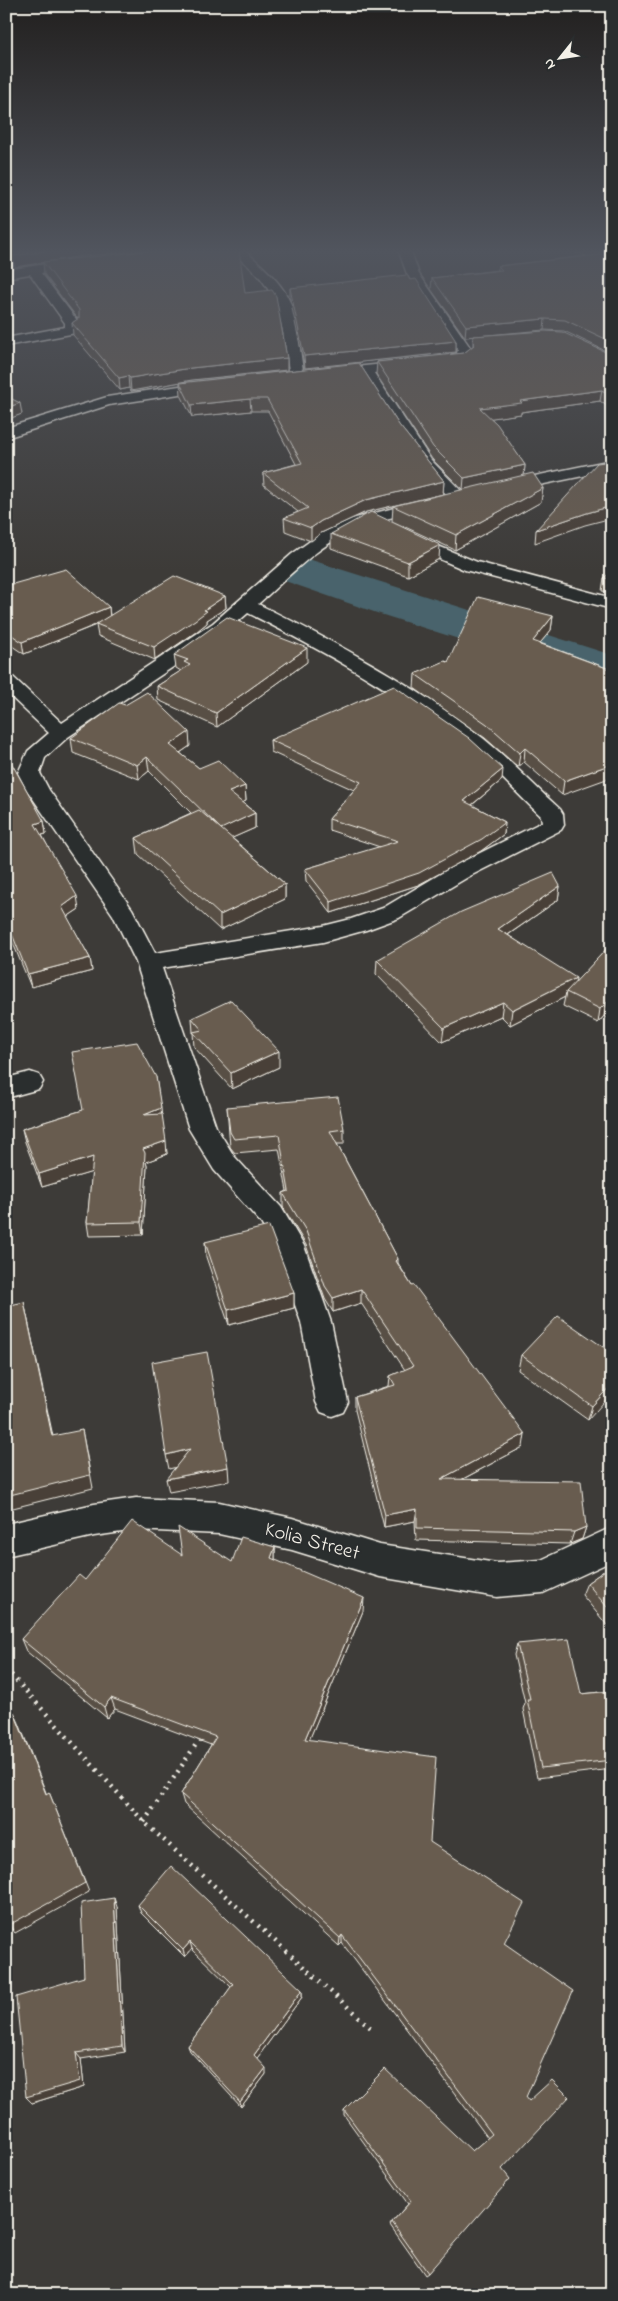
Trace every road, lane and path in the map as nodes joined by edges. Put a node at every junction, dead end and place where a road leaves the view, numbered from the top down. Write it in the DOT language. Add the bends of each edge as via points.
graph roads {
  1 [pos="294,356"];
  2 [pos="463,356"];
  3 [pos="365,370"];
  4 [pos="297,376"];
  5 [pos="278,378"];
  6 [pos="231,382"];
  7 [pos="6,432"];
  8 [pos="612,465"];
  9 [pos="458,498"];
  10 [pos="372,518"];
  11 [pos="612,604"];
  12 [pos="246,605"];
  13 [pos="6,681"];
  14 [pos="61,733"];
  15 [pos="148,962"];
  16 [pos="332,1402"];
  17 [pos="6,1540"];
  18 [pos="612,1543"];
  19 [pos="6,1669"];
  20 [pos="204,1734"];
  21 [pos="144,1822"];
  22 [pos="372,2029"];
  1 -- 4 [label="street"];
  2 -- 3 [label="street"];
  3 -- 4 [label="street"];
  3 -- 9 [label="street" via="425,463"];
  4 -- 5 [label="street"];
  6 -- 7 [label="street" via="107,401"];
  8 -- 9 [label="street"];
  9 -- 10 [label="street"];
  10 -- 11 [label="street" via="418,544 471,566"];
  10 -- 12 [label="street" via="326,538 298,558"];
  12 -- 14 [label="street" via="220,627"];
  12 -- 15 [label="street" via="327,645 478,744 552,814 553,825 468,868 391,913 358,925 323,934"];
  13 -- 14 [label="street"];
  14 -- 15 [label="street" via="35,756 29,773 124,914"];
  15 -- 16 [label="street" via="203,1129 224,1163 271,1215 289,1246 316,1322"];
  17 -- 18 [label="street, Kolia Street" via="136,1514 219,1518 292,1534 380,1561 497,1580 543,1576"];
  19 -- 21 [label="path"];
  20 -- 21 [label="path"];
  21 -- 22 [label="path"];
}
